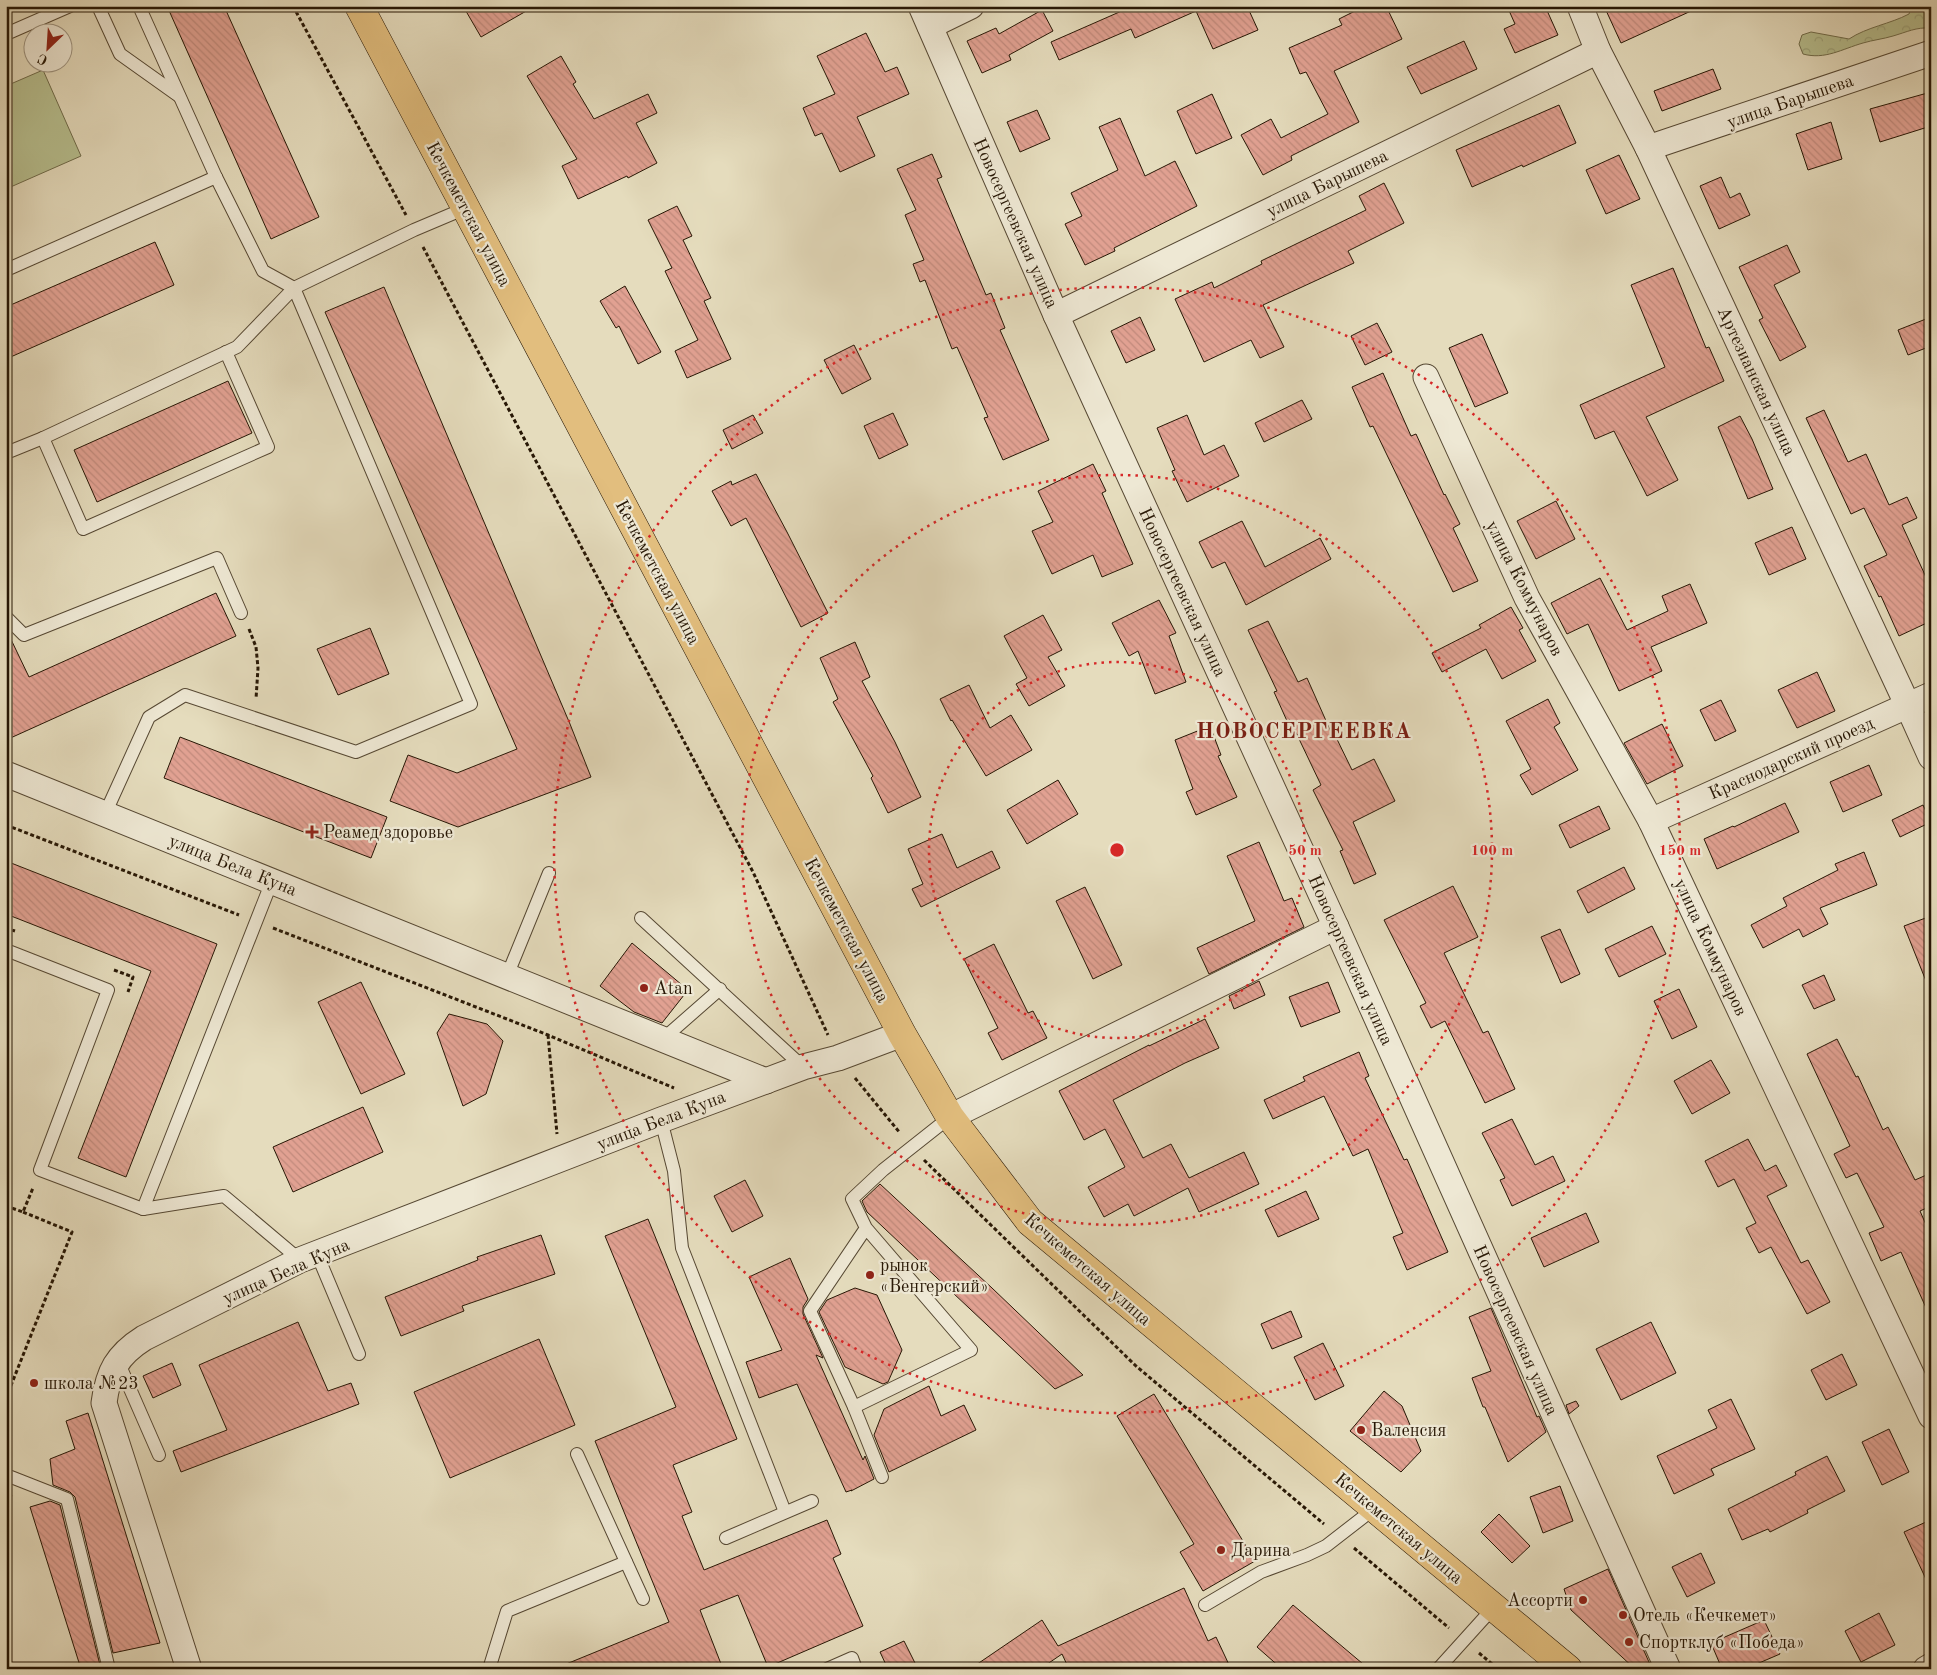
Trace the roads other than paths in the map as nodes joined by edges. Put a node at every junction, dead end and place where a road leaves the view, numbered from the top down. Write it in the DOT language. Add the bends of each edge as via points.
graph roads {
  1 [pos="70,6"];
  2 [pos="98,6"];
  3 [pos="139,6"];
  4 [pos="359,6"];
  5 [pos="971,6"];
  6 [pos="1580,6"];
  7 [pos="926,16"];
  8 [pos="6,34"];
  9 [pos="1598,51"];
  10 [pos="1931,53"];
  11 [pos="180,97"];
  12 [pos="1648,148"];
  13 [pos="216,177"];
  14 [pos="466,208"];
  15 [pos="6,270"];
  16 [pos="294,288"];
  17 [pos="1056,315"];
  18 [pos="226,352"];
  19 [pos="1426,377"];
  20 [pos="43,438"];
  21 [pos="6,453"];
  22 [pos="241,613"];
  23 [pos="6,617"];
  24 [pos="1931,695"];
  25 [pos="1908,706"];
  26 [pos="1931,757"];
  27 [pos="6,774"];
  28 [pos="105,814"];
  29 [pos="1651,821"];
  30 [pos="549,873"];
  31 [pos="272,881"];
  32 [pos="641,918"];
  33 [pos="1336,926"];
  34 [pos="6,950"];
  35 [pos="507,976"];
  36 [pos="720,989"];
  37 [pos="902,1034"];
  38 [pos="663,1039"];
  39 [pos="802,1067"];
  40 [pos="766,1081"];
  41 [pos="950,1117"];
  42 [pos="661,1120"];
  43 [pos="143,1209"];
  44 [pos="866,1228"];
  45 [pos="309,1257"];
  46 [pos="359,1354"];
  47 [pos="118,1359"];
  48 [pos="854,1407"];
  49 [pos="1931,1416"];
  50 [pos="577,1454"];
  51 [pos="159,1455"];
  52 [pos="6,1475"];
  53 [pos="882,1477"];
  54 [pos="812,1501"];
  55 [pos="1375,1508"];
  56 [pos="785,1512"];
  57 [pos="726,1538"];
  58 [pos="626,1562"];
  59 [pos="643,1599"];
  60 [pos="1205,1605"];
  61 [pos="1494,1607"];
  62 [pos="1931,1666"];
  63 [pos="186,1668"];
  64 [pos="109,1669"];
  65 [pos="489,1669"];
  66 [pos="826,1669"];
  67 [pos="856,1669"];
  68 [pos="1438,1669"];
  69 [pos="1568,1669"];
  70 [pos="1668,1669"];
  71 [pos="1926,1669"];
  1 -- 8 [label="lane"];
  2 -- 11 [label="lane" via="120,54"];
  3 -- 11 [label="lane"];
  4 -- 14 [label="main road, Кечкеметская улица"];
  5 -- 7 [label="street"];
  6 -- 9 [label="street, Артезианская улица"];
  7 -- 17 [label="street, Новосергеевская улица"];
  9 -- 12 [label="street, Артезианская улица"];
  9 -- 17 [label="street, улица Барышева"];
  10 -- 12 [label="street, улица Барышева"];
  11 -- 13 [label="lane"];
  12 -- 25 [label="street, Артезианская улица"];
  13 -- 15 [label="lane"];
  13 -- 16 [label="lane" via="263,271"];
  14 -- 16 [label="lane"];
  14 -- 37 [label="main road, Кечкеметская улица"];
  16 -- 18 [label="lane" via="237,347"];
  16 -- 28 [label="lane" via="471,704 452,706 356,752 185,695 150,717"];
  17 -- 33 [label="street, Новосергеевская улица"];
  18 -- 20 [label="lane"];
  18 -- 20 [label="lane" via="268,447 83,528"];
  19 -- 29 [label="street, улица Коммунаров" via="1527,598"];
  20 -- 21 [label="lane"];
  22 -- 23 [label="lane" via="217,558 24,635"];
  24 -- 25 [label="street, Краснодарский проезд"];
  25 -- 26 [label="street, Артезианская улица"];
  25 -- 29 [label="street, Краснодарский проезд"];
  27 -- 28 [label="street, улица Бела Куна"];
  28 -- 31 [label="street, улица Бела Куна"];
  29 -- 49 [label="street, улица Коммунаров"];
  30 -- 35 [label="lane"];
  31 -- 35 [label="street, улица Бела Куна"];
  31 -- 43 [label="lane"];
  32 -- 36 [label="lane"];
  33 -- 41 [label="street"];
  33 -- 70 [label="street, Новосергеевская улица"];
  34 -- 43 [label="lane" via="108,990 40,1170"];
  35 -- 38 [label="street, улица Бела Куна"];
  36 -- 38 [label="lane"];
  36 -- 39 [label="lane"];
  37 -- 39 [label="street, улица Бела Куна" via="838,1058"];
  37 -- 41 [label="main road, Кечкеметская улица"];
  38 -- 40 [label="street, улица Бела Куна"];
  39 -- 40 [label="street, улица Бела Куна"];
  40 -- 42 [label="street, улица Бела Куна"];
  41 -- 44 [label="lane" via="852,1199"];
  41 -- 55 [label="main road, Кечкеметская улица" via="1030,1222"];
  42 -- 45 [label="street, улица Бела Куна"];
  42 -- 56 [label="lane" via="674,1171 682,1248"];
  43 -- 45 [label="lane" via="224,1196"];
  44 -- 48 [label="lane" via="810,1310"];
  44 -- 48 [label="lane" via="971,1350"];
  45 -- 46 [label="lane"];
  45 -- 47 [label="street, улица Бела Куна" via="144,1338"];
  47 -- 51 [label="lane"];
  47 -- 63 [label="street, улица Бела Куна" via="107,1382 104,1403"];
  48 -- 53 [label="lane"];
  50 -- 58 [label="lane"];
  52 -- 64 [label="lane" via="67,1499"];
  54 -- 56 [label="lane"];
  55 -- 60 [label="lane" via="1326,1546 1261,1572"];
  55 -- 61 [label="main road, Кечкеметская улица"];
  56 -- 57 [label="lane"];
  58 -- 59 [label="lane"];
  58 -- 65 [label="lane" via="507,1611"];
  61 -- 68 [label="lane"];
  61 -- 69 [label="main road, Кечкеметская улица"];
  62 -- 71 [label="street"];
  66 -- 67 [label="lane" via="852,1658"];
}
